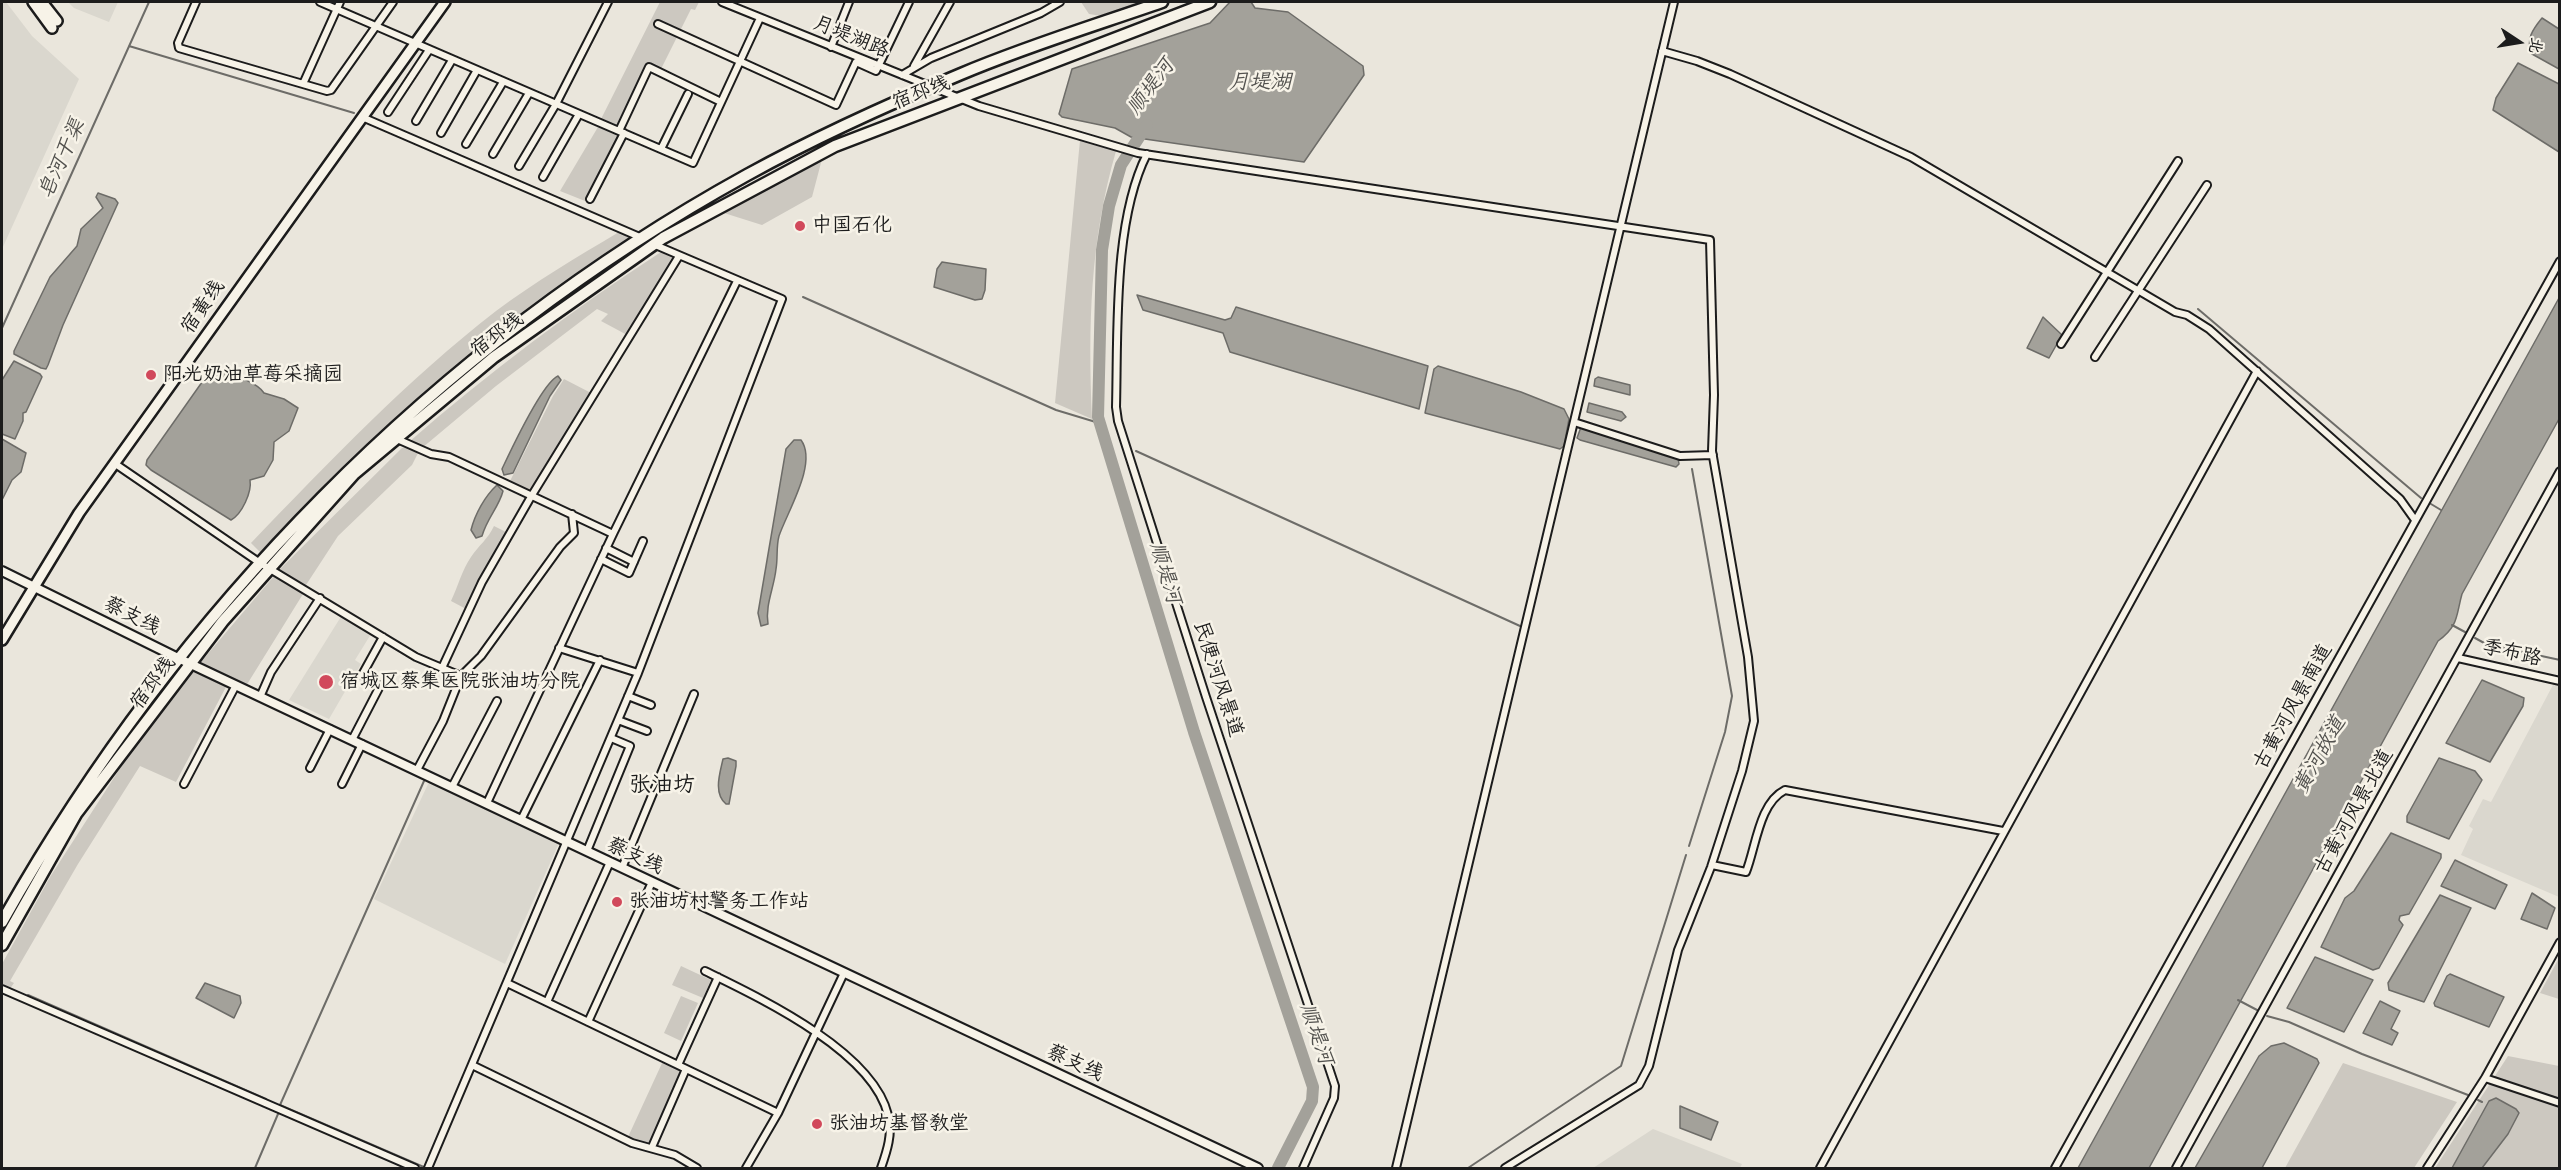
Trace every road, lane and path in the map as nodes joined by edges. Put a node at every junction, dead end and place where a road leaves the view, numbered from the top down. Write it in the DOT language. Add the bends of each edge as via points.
graph roads {
  1 [pos="33,2"];
  2 [pos="42,2"];
  3 [pos="196,2"];
  4 [pos="320,2"];
  5 [pos="340,2"];
  6 [pos="393,2"];
  7 [pos="445,2"];
  8 [pos="608,2"];
  9 [pos="722,2"];
  10 [pos="849,2"];
  11 [pos="909,2"];
  12 [pos="950,2"];
  13 [pos="1060,2"];
  14 [pos="1162,2"];
  15 [pos="1210,2"];
  16 [pos="1674,2"];
  17 [pos="336,9"];
  18 [pos="760,18"];
  19 [pos="658,24"];
  20 [pos="376,26"];
  21 [pos="414,44"];
  22 [pos="831,47"];
  23 [pos="429,50"];
  24 [pos="1662,51"];
  25 [pos="452,60"];
  26 [pos="740,62"];
  27 [pos="879,66"];
  28 [pos="913,68"];
  29 [pos="477,70"];
  30 [pos="902,75"];
  31 [pos="503,82"];
  32 [pos="303,84"];
  33 [pos="932,87"];
  34 [pos="529,93"];
  35 [pos="688,94"];
  36 [pos="958,98"];
  37 [pos="721,102"];
  38 [pos="556,104"];
  39 [pos="388,112"];
  40 [pos="579,114"];
  41 [pos="361,116"];
  42 [pos="416,121"];
  43 [pos="621,132"];
  44 [pos="441,133"];
  45 [pos="466,144"];
  46 [pos="662,149"];
  47 [pos="1147,153"];
  48 [pos="493,154"];
  49 [pos="2178,161"];
  50 [pos="519,165"];
  51 [pos="543,177"];
  52 [pos="2207,184"];
  53 [pos="590,199"];
  54 [pos="1621,226"];
  55 [pos="643,238"];
  56 [pos="655,244"];
  57 [pos="679,256"];
  58 [pos="2559,261"];
  59 [pos="2107,272"];
  60 [pos="737,281"];
  61 [pos="2138,290"];
  62 [pos="2061,344"];
  63 [pos="2095,357"];
  64 [pos="2257,371"];
  65 [pos="1574,422"];
  66 [pos="397,439"];
  67 [pos="1713,455"];
  68 [pos="114,464"];
  69 [pos="2559,471"];
  70 [pos="532,495"];
  71 [pos="572,514"];
  72 [pos="2415,520"];
  73 [pos="613,534"];
  74 [pos="644,541"];
  75 [pos="606,548"];
  76 [pos="601,559"];
  77 [pos="634,562"];
  78 [pos="265,565"];
  79 [pos="2,571"];
  80 [pos="32,585"];
  81 [pos="320,598"];
  82 [pos="383,637"];
  83 [pos="2,639"];
  84 [pos="559,648"];
  85 [pos="2458,657"];
  86 [pos="178,658"];
  87 [pos="600,660"];
  88 [pos="190,664"];
  89 [pos="442,668"];
  90 [pos="638,673"];
  91 [pos="461,676"];
  92 [pos="2559,681"];
  93 [pos="236,685"];
  94 [pos="694,694"];
  95 [pos="628,696"];
  96 [pos="260,697"];
  97 [pos="497,701"];
  98 [pos="651,705"];
  99 [pos="618,720"];
  100 [pos="330,729"];
  101 [pos="647,731"];
  102 [pos="611,738"];
  103 [pos="352,740"];
  104 [pos="362,744"];
  105 [pos="310,768"];
  106 [pos="417,770"];
  107 [pos="184,784"];
  108 [pos="342,784"];
  109 [pos="452,787"];
  110 [pos="487,803"];
  111 [pos="521,820"];
  112 [pos="2003,831"];
  113 [pos="567,842"];
  114 [pos="587,851"];
  115 [pos="610,862"];
  116 [pos="1712,865"];
  117 [pos="622,868"];
  118 [pos="652,882"];
  119 [pos="2,922"];
  120 [pos="2559,942"];
  121 [pos="2,945"];
  122 [pos="705,972"];
  123 [pos="844,974"];
  124 [pos="718,977"];
  125 [pos="507,983"];
  126 [pos="2,989"];
  127 [pos="548,1002"];
  128 [pos="588,1022"];
  129 [pos="817,1034"];
  130 [pos="472,1065"];
  131 [pos="678,1065"];
  132 [pos="686,1069"];
  133 [pos="2485,1078"];
  134 [pos="2559,1103"];
  135 [pos="778,1113"];
  136 [pos="652,1147"];
  137 [pos="415,1168"];
  138 [pos="429,1168"];
  139 [pos="697,1168"];
  140 [pos="746,1168"];
  141 [pos="881,1168"];
  142 [pos="1258,1168"];
  143 [pos="1303,1168"];
  144 [pos="1396,1168"];
  145 [pos="1505,1168"];
  146 [pos="1820,1168"];
  147 [pos="2055,1168"];
  148 [pos="2176,1168"];
  149 [pos="2427,1168"];
  1 -- 2 [label="main road" via="54,24"];
  3 -- 32 [label="street" via="179,48"];
  4 -- 17 [label="street"];
  5 -- 17 [label="street"];
  6 -- 20 [label="street"];
  7 -- 21 [label="main road, 宿黄线"];
  8 -- 38 [label="street"];
  9 -- 18 [label="street, 月堤湖路"];
  10 -- 22 [label="street"];
  11 -- 27 [label="street"];
  12 -- 28 [label="street"];
  13 -- 28 [label="street"];
  14 -- 33 [label="main road, 宿邳线"];
  15 -- 36 [label="main road, 宿邳线"];
  16 -- 24 [label="street"];
  17 -- 20 [label="street"];
  17 -- 32 [label="street"];
  18 -- 22 [label="street, 月堤湖路"];
  18 -- 26 [label="street"];
  19 -- 26 [label="street"];
  20 -- 21 [label="street"];
  20 -- 32 [label="street" via="332,90"];
  21 -- 23 [label="street"];
  21 -- 41 [label="main road, 宿黄线"];
  22 -- 27 [label="street, 月堤湖路"];
  23 -- 25 [label="street"];
  23 -- 39 [label="street"];
  24 -- 54 [label="street"];
  24 -- 59 [label="street" via="1730,74 1911,157"];
  25 -- 29 [label="street"];
  25 -- 42 [label="street"];
  26 -- 27 [label="street" via="836,105 856,62 876,71"];
  26 -- 37 [label="street"];
  27 -- 30 [label="street, 月堤湖路"];
  28 -- 30 [label="street"];
  29 -- 31 [label="street"];
  29 -- 44 [label="street"];
  30 -- 33 [label="street, 月堤湖路"];
  31 -- 34 [label="street"];
  31 -- 45 [label="street"];
  33 -- 36 [label="street, 月堤湖路"];
  33 -- 55 [label="main road, 宿邳线" via="747,175"];
  34 -- 38 [label="street"];
  34 -- 48 [label="street"];
  35 -- 46 [label="street"];
  36 -- 47 [label="street, 月堤湖路" via="1021,121"];
  36 -- 56 [label="main road, 宿邳线" via="835,146"];
  37 -- 43 [label="street" via="649,68"];
  37 -- 46 [label="street" via="693,163"];
  38 -- 40 [label="street"];
  38 -- 50 [label="street"];
  40 -- 43 [label="street"];
  40 -- 51 [label="street"];
  41 -- 55 [label="street"];
  41 -- 68 [label="main road, 宿黄线"];
  43 -- 46 [label="street"];
  43 -- 53 [label="street"];
  47 -- 54 [label="street, 月堤湖路"];
  47 -- 143 [label="street, 民便河风景道" via="1131,195 1123,236 1118,421 1335,1086 1334,1098"];
  49 -- 59 [label="street"];
  52 -- 61 [label="street"];
  54 -- 65 [label="street"];
  54 -- 67 [label="street, 月堤湖路" via="1710,240"];
  55 -- 56 [label="street"];
  55 -- 78 [label="main road, 宿邳线" via="514,327 408,415 338,481"];
  56 -- 57 [label="street"];
  56 -- 66 [label="main road, 宿邳线" via="494,357"];
  57 -- 60 [label="street"];
  57 -- 70 [label="street"];
  58 -- 72 [label="street, 古黄河风景南道"];
  59 -- 61 [label="street"];
  59 -- 62 [label="street"];
  60 -- 73 [label="street"];
  60 -- 90 [label="street" via="782,298"];
  61 -- 63 [label="street"];
  61 -- 64 [label="street" via="2208,329"];
  64 -- 72 [label="street" via="2400,499"];
  64 -- 112 [label="street"];
  65 -- 67 [label="street" via="1680,456"];
  65 -- 144 [label="street"];
  66 -- 70 [label="street" via="430,454 449,457"];
  66 -- 78 [label="main road, 宿邳线" via="354,474"];
  67 -- 116 [label="street" via="1748,657 1754,721"];
  68 -- 78 [label="street"];
  68 -- 80 [label="main road, 宿黄线"];
  69 -- 85 [label="street, 古黄河风景北道"];
  70 -- 71 [label="street"];
  70 -- 89 [label="street" via="482,582"];
  71 -- 73 [label="street"];
  71 -- 91 [label="street" via="574,533 481,656"];
  72 -- 147 [label="street, 古黄河风景南道"];
  73 -- 75 [label="street"];
  74 -- 77 [label="street"];
  75 -- 76 [label="street"];
  75 -- 77 [label="street"];
  76 -- 77 [label="street" via="629,573"];
  76 -- 84 [label="street"];
  78 -- 81 [label="street"];
  78 -- 86 [label="main road, 宿邳线"];
  78 -- 88 [label="main road, 宿邳线"];
  79 -- 80 [label="street, 蔡支线"];
  80 -- 83 [label="main road, 宿黄线"];
  80 -- 86 [label="street, 蔡支线"];
  81 -- 82 [label="street"];
  81 -- 96 [label="street" via="271,672"];
  82 -- 89 [label="street"];
  82 -- 103 [label="street" via="362,675 380,686"];
  84 -- 87 [label="street"];
  84 -- 110 [label="street"];
  85 -- 92 [label="street, 季布路"];
  85 -- 148 [label="street, 古黄河风景北道"];
  86 -- 88 [label="street, 蔡支线"];
  86 -- 119 [label="main road, 宿邳线" via="94,770"];
  87 -- 90 [label="street"];
  87 -- 111 [label="street"];
  88 -- 93 [label="street, 蔡支线"];
  88 -- 121 [label="main road, 宿邳线" via="76,814"];
  89 -- 91 [label="street"];
  90 -- 95 [label="street"];
  91 -- 106 [label="street"];
  93 -- 96 [label="street, 蔡支线"];
  93 -- 107 [label="street"];
  94 -- 117 [label="street"];
  95 -- 98 [label="street"];
  95 -- 99 [label="street"];
  96 -- 100 [label="street, 蔡支线"];
  97 -- 109 [label="street"];
  99 -- 101 [label="street"];
  99 -- 102 [label="street"];
  100 -- 103 [label="street, 蔡支线"];
  100 -- 105 [label="street"];
  102 -- 113 [label="street"];
  102 -- 114 [label="street" via="630,746"];
  103 -- 104 [label="street, 蔡支线"];
  104 -- 106 [label="street, 蔡支线"];
  104 -- 108 [label="street"];
  106 -- 109 [label="street, 蔡支线"];
  109 -- 110 [label="street, 蔡支线"];
  110 -- 111 [label="street, 蔡支线"];
  111 -- 113 [label="street, 蔡支线"];
  112 -- 116 [label="street" via="1785,790 1778,793 1765,815 1746,872"];
  112 -- 146 [label="street"];
  113 -- 114 [label="street, 蔡支线"];
  113 -- 125 [label="street"];
  114 -- 115 [label="street, 蔡支线"];
  115 -- 117 [label="street, 蔡支线"];
  115 -- 127 [label="street"];
  116 -- 145 [label="street" via="1678,950 1648,1066 1639,1085"];
  117 -- 118 [label="street, 蔡支线"];
  118 -- 123 [label="street, 蔡支线"];
  118 -- 128 [label="street"];
  120 -- 133 [label="street"];
  122 -- 124 [label="street"];
  123 -- 129 [label="street"];
  123 -- 142 [label="street, 蔡支线"];
  124 -- 129 [label="street" via="765,1000"];
  124 -- 131 [label="street"];
  125 -- 127 [label="street"];
  125 -- 130 [label="street"];
  126 -- 137 [label="street"];
  127 -- 128 [label="street"];
  128 -- 131 [label="street"];
  129 -- 135 [label="street"];
  129 -- 141 [label="street" via="861,1070 878,1090 890,1128"];
  130 -- 136 [label="street" via="632,1143"];
  130 -- 138 [label="street"];
  131 -- 132 [label="street"];
  132 -- 135 [label="street"];
  132 -- 136 [label="street"];
  133 -- 134 [label="street"];
  133 -- 149 [label="street"];
  135 -- 140 [label="street"];
  136 -- 139 [label="street"];
}
